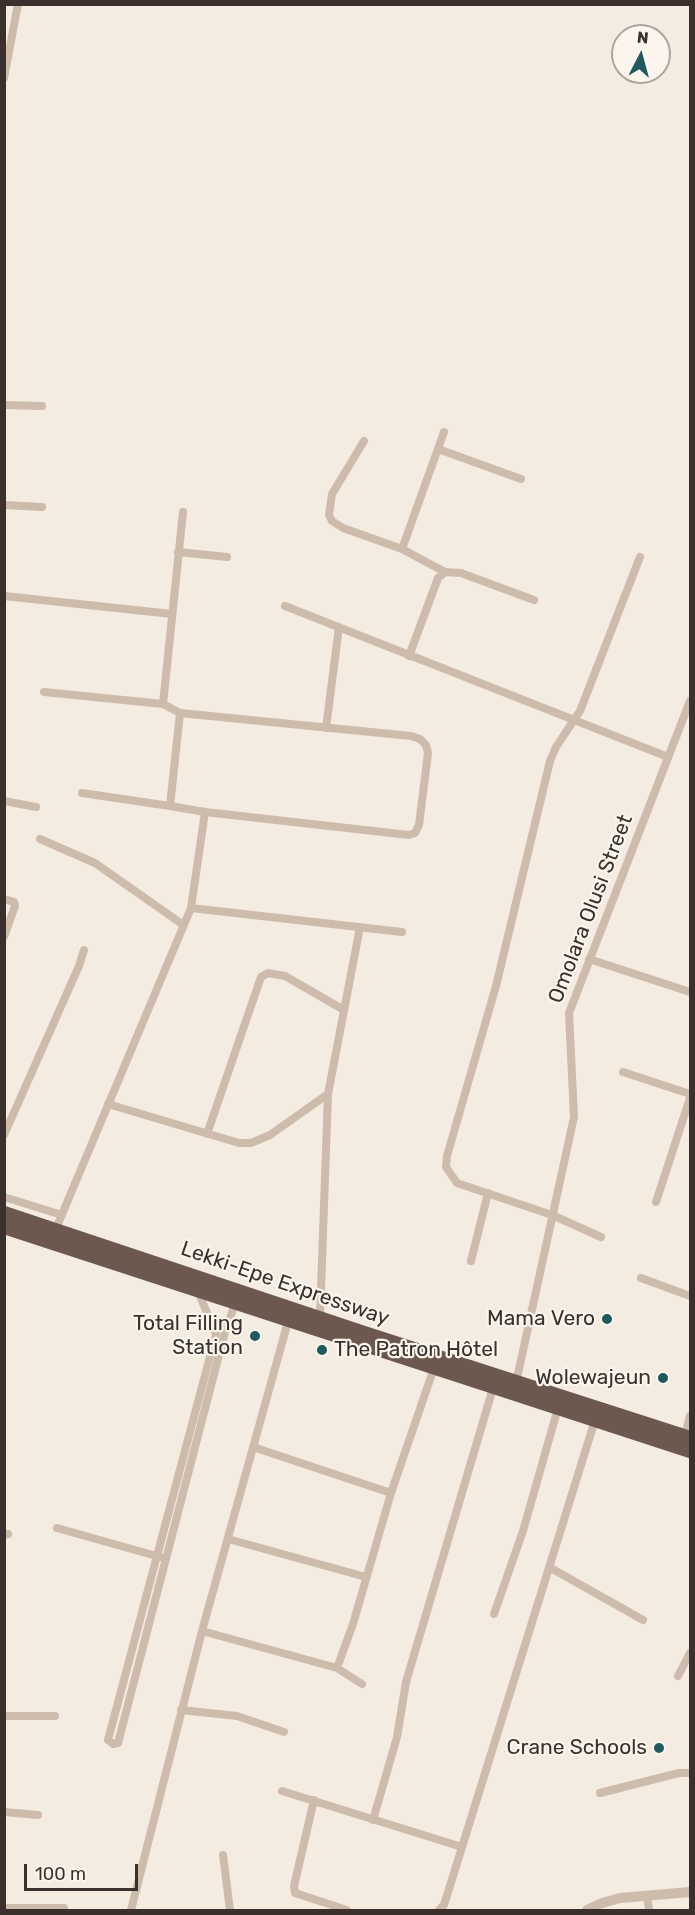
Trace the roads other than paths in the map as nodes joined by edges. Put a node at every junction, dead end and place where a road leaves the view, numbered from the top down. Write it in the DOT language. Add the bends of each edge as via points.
graph roads {
  1 [pos="18,4"];
  2 [pos="4,78"];
  3 [pos="4,405"];
  4 [pos="42,406"];
  5 [pos="444,432"];
  6 [pos="364,441"];
  7 [pos="438,449"];
  8 [pos="521,479"];
  9 [pos="4,505"];
  10 [pos="42,507"];
  11 [pos="183,512"];
  12 [pos="402,549"];
  13 [pos="178,552"];
  14 [pos="227,557"];
  15 [pos="640,557"];
  16 [pos="445,572"];
  17 [pos="4,596"];
  18 [pos="534,600"];
  19 [pos="285,606"];
  20 [pos="172,614"];
  21 [pos="339,627"];
  22 [pos="409,656"];
  23 [pos="44,692"];
  24 [pos="690,701"];
  25 [pos="163,704"];
  26 [pos="180,713"];
  27 [pos="574,722"];
  28 [pos="326,728"];
  29 [pos="668,757"];
  30 [pos="82,793"];
  31 [pos="4,801"];
  32 [pos="170,806"];
  33 [pos="36,807"];
  34 [pos="205,812"];
  35 [pos="40,838"];
  36 [pos="4,899"];
  37 [pos="191,908"];
  38 [pos="182,924"];
  39 [pos="360,927"];
  40 [pos="402,932"];
  41 [pos="4,937"];
  42 [pos="84,950"];
  43 [pos="589,959"];
  44 [pos="690,992"];
  45 [pos="344,1010"];
  46 [pos="623,1072"];
  47 [pos="328,1094"];
  48 [pos="690,1096"];
  49 [pos="108,1104"];
  50 [pos="207,1134"];
  51 [pos="4,1135"];
  52 [pos="488,1193"];
  53 [pos="4,1197"];
  54 [pos="656,1202"];
  55 [pos="4,1214"];
  56 [pos="62,1215"];
  57 [pos="552,1215"];
  58 [pos="4,1227"];
  59 [pos="55,1232"];
  60 [pos="601,1237"];
  61 [pos="471,1261"];
  62 [pos="641,1278"];
  63 [pos="197,1288"];
  64 [pos="690,1296"];
  65 [pos="236,1301"];
  66 [pos="320,1317"];
  67 [pos="289,1318"];
  68 [pos="434,1368"];
  69 [pos="516,1383"];
  70 [pos="206,1388"];
  71 [pos="494,1388"];
  72 [pos="558,1408"];
  73 [pos="690,1416"];
  74 [pos="595,1420"];
  75 [pos="688,1437"];
  76 [pos="254,1447"];
  77 [pos="690,1451"];
  78 [pos="391,1493"];
  79 [pos="57,1528"];
  80 [pos="228,1539"];
  81 [pos="157,1556"];
  82 [pos="166,1559"];
  83 [pos="549,1567"];
  84 [pos="366,1577"];
  85 [pos="494,1614"];
  86 [pos="643,1620"];
  87 [pos="202,1631"];
  88 [pos="690,1653"];
  89 [pos="336,1668"];
  90 [pos="678,1676"];
  91 [pos="362,1684"];
  92 [pos="181,1710"];
  93 [pos="4,1716"];
  94 [pos="55,1716"];
  95 [pos="284,1732"];
  96 [pos="690,1773"];
  97 [pos="282,1791"];
  98 [pos="600,1793"];
  99 [pos="314,1800"];
  100 [pos="4,1812"];
  101 [pos="38,1815"];
  102 [pos="373,1821"];
  103 [pos="462,1847"];
  104 [pos="223,1855"];
  105 [pos="690,1892"];
  106 [pos="647,1895"];
  107 [pos="4,1908"];
  108 [pos="64,1908"];
  109 [pos="22,1910"];
  110 [pos="131,1911"];
  111 [pos="230,1911"];
  112 [pos="347,1911"];
  113 [pos="440,1911"];
  114 [pos="587,1911"];
  115 [pos="650,1911"];
  1 -- 2 [label="street"];
  3 -- 4 [label="street"];
  5 -- 7 [label="street"];
  6 -- 12 [label="street" via="332,494 329,515 343,528"];
  7 -- 8 [label="street"];
  7 -- 12 [label="street"];
  9 -- 10 [label="street"];
  11 -- 13 [label="street"];
  12 -- 16 [label="street"];
  13 -- 14 [label="street"];
  13 -- 20 [label="street"];
  15 -- 27 [label="street"];
  16 -- 18 [label="street" via="461,573"];
  16 -- 22 [label="street" via="438,579"];
  17 -- 20 [label="street"];
  19 -- 21 [label="street"];
  20 -- 25 [label="street"];
  21 -- 22 [label="street"];
  21 -- 28 [label="street"];
  22 -- 27 [label="street"];
  23 -- 25 [label="street"];
  24 -- 29 [label="street, Omolara Olusi Street"];
  25 -- 26 [label="street"];
  26 -- 28 [label="street"];
  26 -- 32 [label="street"];
  27 -- 29 [label="street"];
  27 -- 52 [label="street" via="550,761 499,976 447,1156 446,1167 457,1183"];
  28 -- 34 [label="street" via="411,736 426,745 422,805 415,833"];
  29 -- 43 [label="street, Omolara Olusi Street"];
  30 -- 32 [label="street"];
  31 -- 33 [label="street"];
  32 -- 34 [label="street"];
  34 -- 37 [label="street"];
  35 -- 38 [label="street" via="95,863"];
  36 -- 41 [label="street" via="15,906"];
  37 -- 38 [label="street"];
  37 -- 39 [label="street"];
  38 -- 49 [label="street"];
  39 -- 40 [label="street"];
  39 -- 45 [label="street"];
  42 -- 51 [label="street"];
  43 -- 44 [label="street"];
  43 -- 57 [label="street, Omolara Olusi Street" via="569,1013 574,1117"];
  45 -- 47 [label="street"];
  45 -- 50 [label="street" via="285,976 268,973 261,977"];
  46 -- 48 [label="street"];
  47 -- 50 [label="street" via="270,1135 251,1143"];
  47 -- 66 [label="street"];
  48 -- 54 [label="street"];
  49 -- 50 [label="street"];
  49 -- 56 [label="street"];
  52 -- 57 [label="street"];
  52 -- 61 [label="street"];
  53 -- 56 [label="street"];
  55 -- 59 [label="highway, Lekki-Epe Expressway"];
  56 -- 59 [label="street"];
  57 -- 60 [label="street"];
  57 -- 69 [label="street, Omolara Olusi Street"];
  58 -- 63 [label="highway, Lekki-Epe Expressway"];
  59 -- 66 [label="highway, Lekki-Epe Expressway"];
  62 -- 64 [label="street"];
  63 -- 65 [label="highway, Lekki-Epe Expressway"];
  63 -- 70 [label="street" via="216,1334"];
  65 -- 67 [label="highway, Lekki-Epe Expressway"];
  65 -- 70 [label="street"];
  66 -- 69 [label="highway, Lekki-Epe Expressway"];
  67 -- 68 [label="highway, Lekki-Epe Expressway"];
  67 -- 76 [label="street"];
  68 -- 71 [label="highway, Lekki-Epe Expressway"];
  68 -- 78 [label="street"];
  69 -- 75 [label="highway, Lekki-Epe Expressway"];
  70 -- 81 [label="street"];
  70 -- 82 [label="street"];
  71 -- 72 [label="highway, Lekki-Epe Expressway"];
  71 -- 102 [label="street" via="406,1682 397,1737"];
  72 -- 74 [label="highway, Lekki-Epe Expressway"];
  72 -- 85 [label="street" via="523,1531"];
  73 -- 75 [label="street"];
  74 -- 77 [label="highway, Lekki-Epe Expressway"];
  74 -- 83 [label="street"];
  76 -- 78 [label="street"];
  76 -- 80 [label="street"];
  78 -- 84 [label="street"];
  79 -- 81 [label="street"];
  80 -- 84 [label="street"];
  80 -- 87 [label="street"];
  81 -- 82 [label="street"];
  81 -- 82 [label="street" via="108,1740 112,1744 118,1743"];
  83 -- 86 [label="street"];
  83 -- 103 [label="street"];
  84 -- 89 [label="street"];
  87 -- 89 [label="street"];
  87 -- 92 [label="street"];
  88 -- 90 [label="street"];
  89 -- 91 [label="street"];
  92 -- 95 [label="street" via="237,1716"];
  92 -- 110 [label="street"];
  93 -- 94 [label="street"];
  96 -- 98 [label="street"];
  97 -- 99 [label="street"];
  99 -- 102 [label="street"];
  99 -- 112 [label="street" via="295,1893"];
  100 -- 101 [label="street"];
  102 -- 103 [label="street"];
  103 -- 113 [label="street"];
  104 -- 111 [label="street"];
  105 -- 106 [label="street"];
  106 -- 114 [label="street" via="620,1898"];
  106 -- 115 [label="street"];
  107 -- 109 [label="street"];
  108 -- 109 [label="street"];
}
